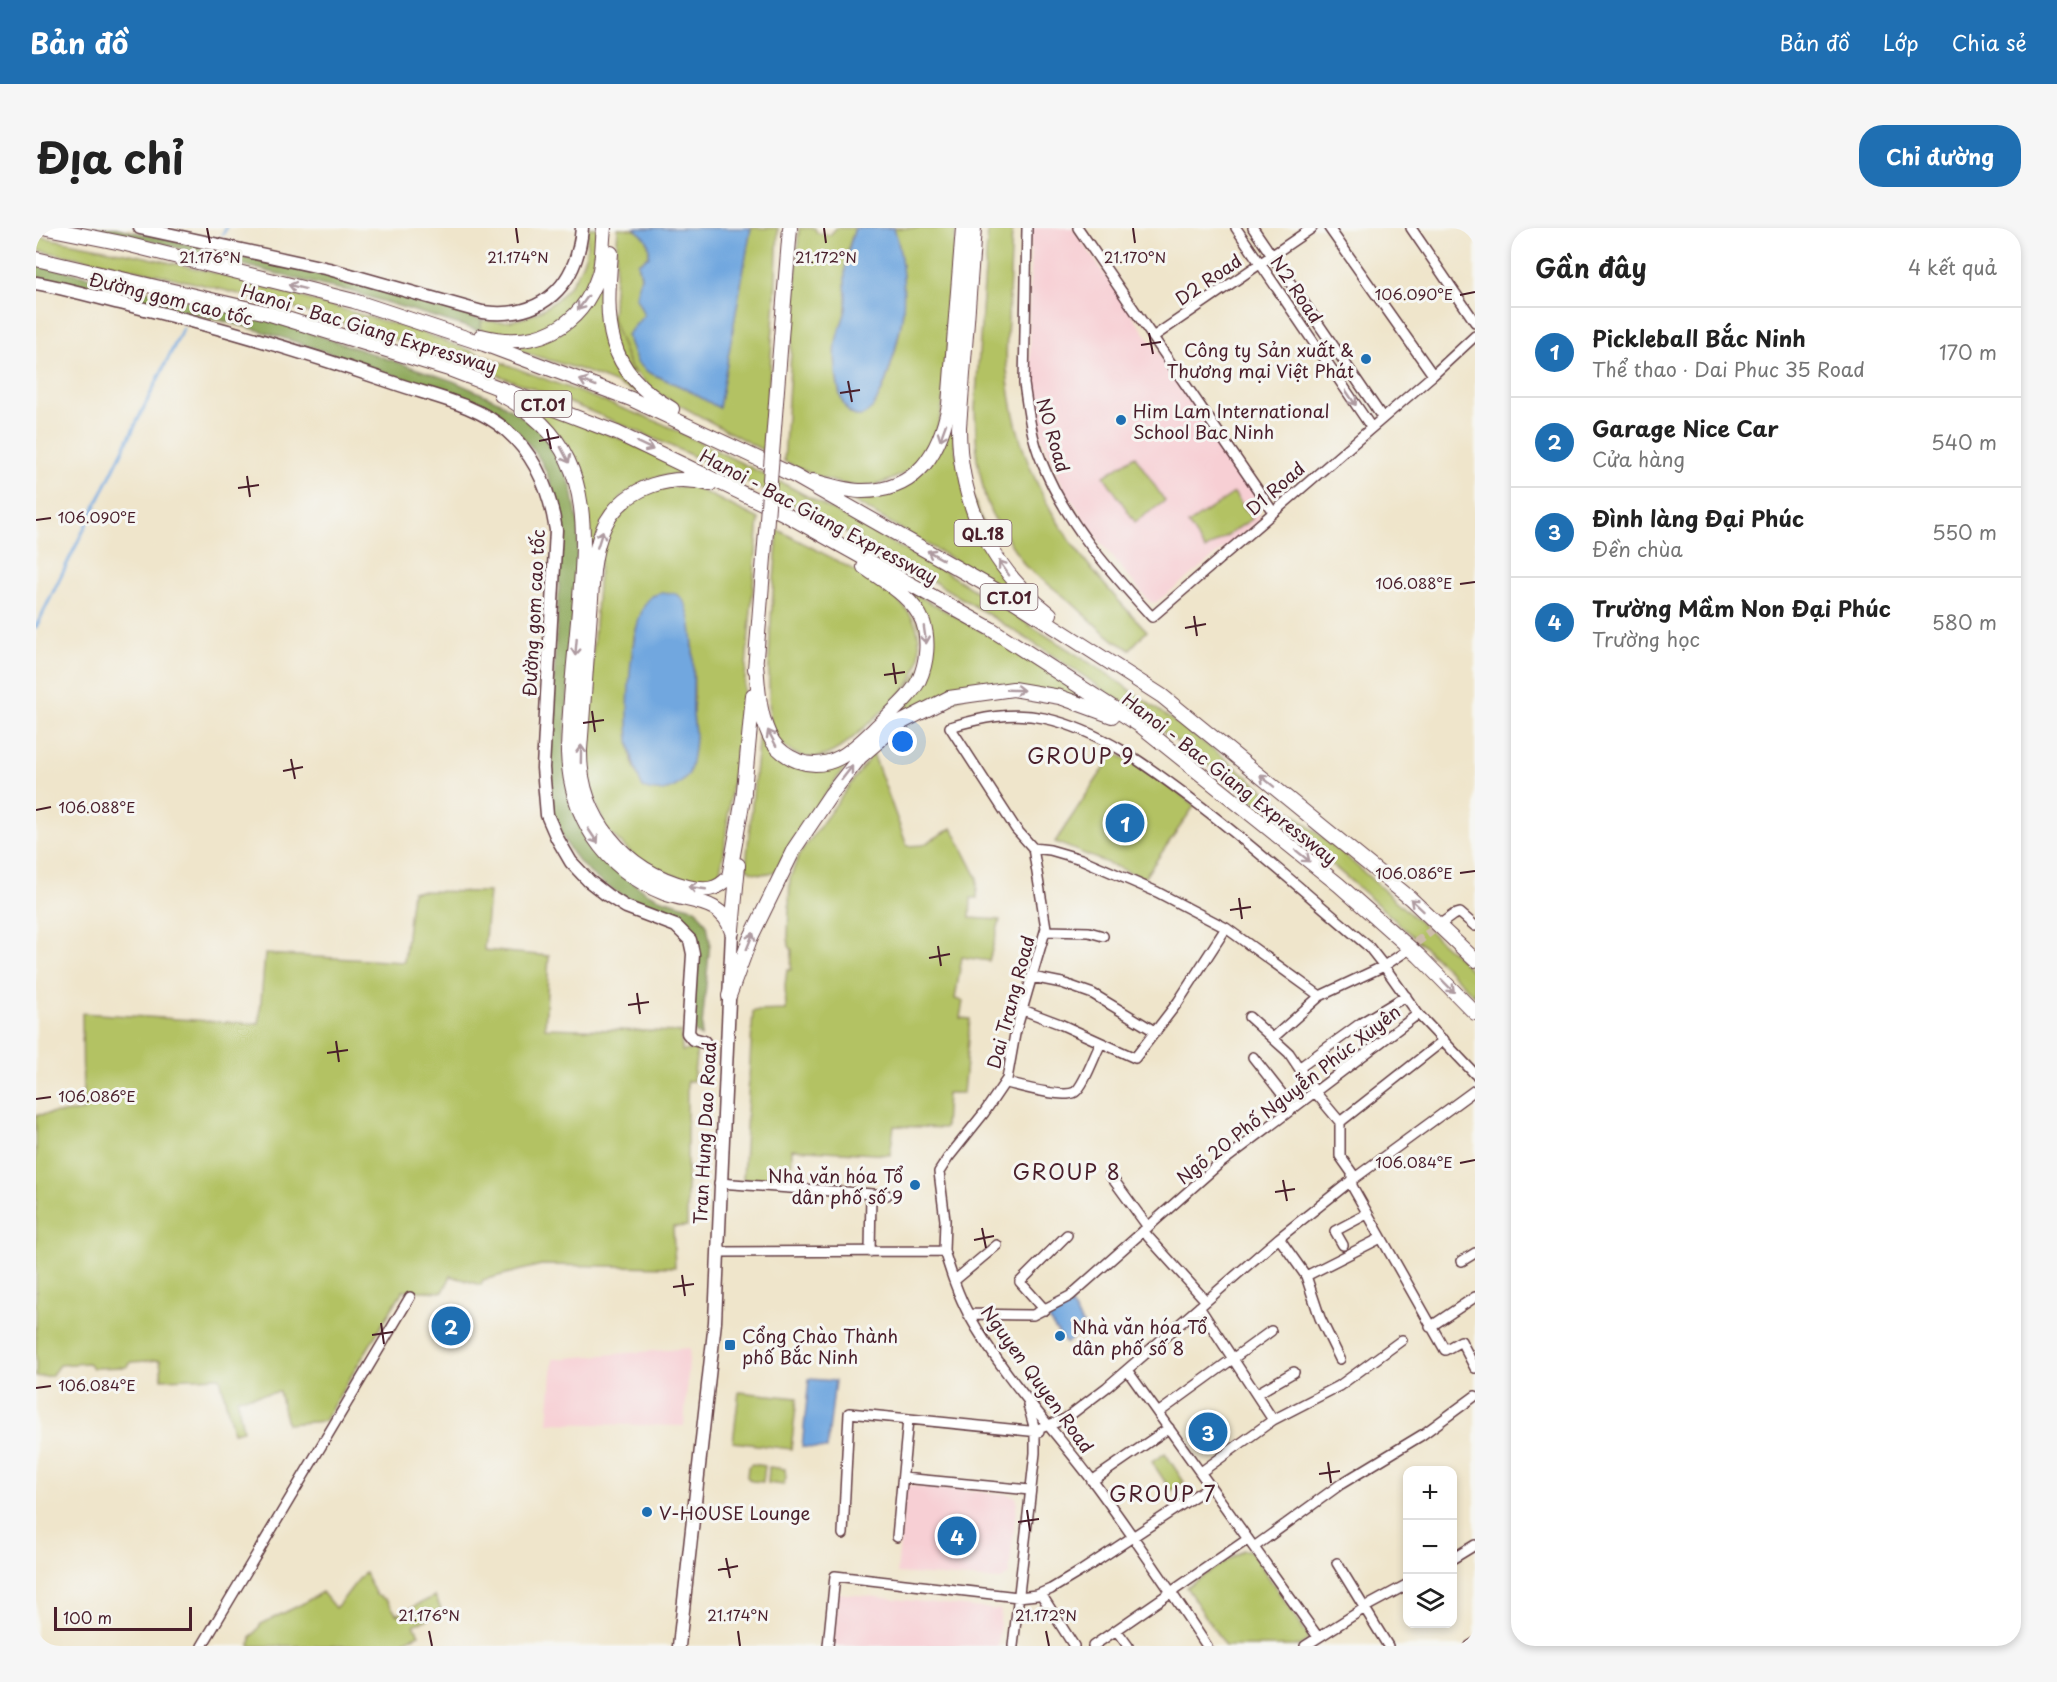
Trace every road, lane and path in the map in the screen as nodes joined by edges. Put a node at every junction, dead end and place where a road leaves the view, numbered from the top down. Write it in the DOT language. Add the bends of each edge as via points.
graph roads {
  1 [pos="47,228"];
  2 [pos="140,228"];
  3 [pos="582,228"];
  4 [pos="604,228"];
  5 [pos="613,228"];
  6 [pos="790,228"];
  7 [pos="963,228"];
  8 [pos="974,228"];
  9 [pos="1028,228"];
  10 [pos="1078,228"];
  11 [pos="1236,228"];
  12 [pos="1253,228"];
  13 [pos="1312,228"];
  14 [pos="1329,228"];
  15 [pos="1410,228"];
  16 [pos="1272,256"];
  17 [pos="36,260"];
  18 [pos="1260,264"];
  19 [pos="36,283"];
  20 [pos="354,301"];
  21 [pos="293,321"];
  22 [pos="1475,322"];
  23 [pos="1475,336"];
  24 [pos="1152,337"];
  25 [pos="1328,337"];
  26 [pos="1316,346"];
  27 [pos="1433,375"];
  28 [pos="1382,417"];
  29 [pos="1371,427"];
  30 [pos="757,457"];
  31 [pos="795,476"];
  32 [pos="1273,512"];
  33 [pos="783,513"];
  34 [pos="808,527"];
  35 [pos="1152,617"];
  36 [pos="756,663"];
  37 [pos="1212,735"];
  38 [pos="1209,780"];
  39 [pos="744,793"];
  40 [pos="1033,848"];
  41 [pos="1442,924"];
  42 [pos="1475,926"];
  43 [pos="1226,928"];
  44 [pos="1045,931"];
  45 [pos="732,932"];
  46 [pos="1103,936"];
  47 [pos="1405,952"];
  48 [pos="1475,960"];
  49 [pos="1384,966"];
  50 [pos="1032,977"];
  51 [pos="729,996"];
  52 [pos="1320,996"];
  53 [pos="1406,996"];
  54 [pos="1023,1010"];
  55 [pos="1475,1013"];
  56 [pos="1418,1014"];
  57 [pos="1249,1017"];
  58 [pos="1156,1032"];
  59 [pos="1273,1038"];
  60 [pos="1444,1040"];
  61 [pos="704,1042"];
  62 [pos="1101,1043"];
  63 [pos="1253,1057"];
  64 [pos="1299,1068"];
  65 [pos="1475,1074"];
  66 [pos="1006,1083"];
  67 [pos="1475,1090"];
  68 [pos="1315,1092"];
  69 [pos="1293,1108"];
  70 [pos="1340,1122"];
  71 [pos="1110,1175"];
  72 [pos="1352,1180"];
  73 [pos="719,1183"];
  74 [pos="871,1194"];
  75 [pos="887,1195"];
  76 [pos="1367,1214"];
  77 [pos="1146,1229"];
  78 [pos="1067,1235"];
  79 [pos="1279,1238"];
  80 [pos="1381,1238"];
  81 [pos="997,1245"];
  82 [pos="1343,1245"];
  83 [pos="944,1251"];
  84 [pos="718,1252"];
  85 [pos="870,1252"];
  86 [pos="1475,1253"];
  87 [pos="1462,1262"];
  88 [pos="1306,1276"];
  89 [pos="954,1281"];
  90 [pos="1475,1297"];
  91 [pos="410,1298"];
  92 [pos="1203,1304"];
  93 [pos="1045,1310"];
  94 [pos="968,1314"];
  95 [pos="1430,1327"];
  96 [pos="1271,1331"];
  97 [pos="1402,1340"];
  98 [pos="1233,1358"];
  99 [pos="1340,1359"];
  100 [pos="1475,1368"];
  101 [pos="1127,1370"];
  102 [pos="1294,1372"];
  103 [pos="1256,1394"];
  104 [pos="1475,1396"];
  105 [pos="1026,1397"];
  106 [pos="1158,1413"];
  107 [pos="908,1419"];
  108 [pos="1273,1420"];
  109 [pos="1048,1426"];
  110 [pos="1169,1428"];
  111 [pos="1035,1430"];
  112 [pos="1061,1441"];
  113 [pos="1201,1472"];
  114 [pos="903,1478"];
  115 [pos="1092,1481"];
  116 [pos="1210,1486"];
  117 [pos="1030,1490"];
  118 [pos="843,1534"];
  119 [pos="1132,1537"];
  120 [pos="897,1538"];
  121 [pos="1251,1543"];
  122 [pos="1475,1545"];
  123 [pos="1457,1556"];
  124 [pos="1337,1563"];
  125 [pos="1403,1586"];
  126 [pos="1171,1592"];
  127 [pos="1041,1594"];
  128 [pos="1018,1597"];
  129 [pos="1366,1608"];
  130 [pos="1117,1630"];
  131 [pos="1318,1637"];
  132 [pos="1475,1643"];
  133 [pos="202,1646"];
  134 [pos="679,1646"];
  135 [pos="828,1646"];
  136 [pos="1013,1646"];
  137 [pos="1074,1646"];
  138 [pos="1094,1646"];
  139 [pos="1128,1646"];
  140 [pos="1207,1646"];
  141 [pos="1305,1646"];
  142 [pos="1388,1646"];
  143 [pos="1470,1646"];
  20 -- 1 [label="highway, Hanoi - Bac Giang Expressway / CT.01, one-way"];
  2 -- 3 [label="main road" via="329,269 501,314 533,306 564,285 577,259"];
  4 -- 20 [label="highway, one-way" via="601,263 591,291 566,322 533,339 490,338"];
  5 -- 30 [label="highway" via="608,321 625,367 661,403 711,427"];
  6 -- 36 [label="highway, Tran Hung Dao Road, bridge"];
  7 -- 31 [label="highway, one-way" via="949,405 944,430 932,456 908,479 881,490 851,490"];
  37 -- 8 [label="highway, QL.18, one-way" via="1164,690 1026,594 1004,568 975,518 964,485 959,438"];
  9 -- 35 [label="street, N0 Road" via="1024,384 1040,459 1054,490 1089,546"];
  10 -- 24 [label="street"];
  11 -- 18 [label="street, N2 Road"];
  12 -- 16 [label="street, N2 Road"];
  13 -- 16 [label="street, D2 Road"];
  14 -- 27 [label="street"];
  15 -- 22 [label="street"];
  16 -- 18 [label="street, D2 Road"];
  16 -- 25 [label="street, N2 Road"];
  17 -- 21 [label="highway, Hanoi - Bac Giang Expressway / CT.01" via="180,291"];
  18 -- 24 [label="street, D2 Road"];
  18 -- 26 [label="street, N2 Road"];
  19 -- 61 [label="main road, Đường gom cao tốc" via="194,320 314,356 465,407 502,427 521,446 545,484 556,530 543,768 547,815 571,862 596,888 626,907 676,926 686,934 693,954 688,1033"];
  30 -- 20 [label="highway, Hanoi - Bac Giang Expressway / CT.01, one-way" via="630,399"];
  21 -- 33 [label="highway, Hanoi - Bac Giang Expressway / CT.01, one-way" via="449,369 595,424"];
  21 -- 45 [label="highway, one-way" via="503,395 536,418 561,448 576,480 584,526 568,742 574,797 593,836 614,861 651,888 711,905 725,918"];
  23 -- 27 [label="street, D1 Road"];
  24 -- 32 [label="street"];
  25 -- 26 [label="street"];
  25 -- 28 [label="street, N2 Road"];
  26 -- 29 [label="street, N2 Road, one-way"];
  27 -- 28 [label="street, D1 Road"];
  28 -- 29 [label="street, D1 Road"];
  29 -- 32 [label="street, D1 Road"];
  30 -- 31 [label="highway, Hanoi - Bac Giang Expressway / CT.01"];
  37 -- 31 [label="highway, Hanoi - Bac Giang Expressway / CT.01, one-way" via="1162,696 1008,597"];
  32 -- 35 [label="street, D1 Road"];
  33 -- 34 [label="highway, Hanoi - Bac Giang Expressway / CT.01"];
  39 -- 33 [label="highway, one-way" via="730,873 724,883 712,889 677,884 647,871 620,850 599,824 586,793 580,762 595,560 607,520 635,493 656,483 700,481"];
  34 -- 36 [label="highway, one-way" via="889,584 913,606 924,625 926,640 921,674 904,700 852,750 842,758 815,764 791,758 771,740 760,706"];
  34 -- 38 [label="highway, Hanoi - Bac Giang Expressway / CT.01" via="992,629 1141,726"];
  36 -- 39 [label="highway, Tran Hung Dao Road"];
  48 -- 37 [label="highway, Hanoi - Bac Giang Expressway / CT.01, one-way" via="1410,898"];
  51 -- 38 [label="highway, one-way" via="777,881 831,794 860,757 900,723 949,698 1013,689 1060,697 1111,715"];
  38 -- 55 [label="highway, Hanoi - Bac Giang Expressway / CT.01, one-way" via="1339,885 1419,956"];
  39 -- 45 [label="highway, Tran Hung Dao Road"];
  40 -- 43 [label="street" via="1081,858"];
  40 -- 44 [label="street, Dai Trang Road"];
  40 -- 49 [label="street" via="1016,829 950,727 983,718 1025,715 1067,724 1126,751 1225,824 1369,947"];
  41 -- 42 [label="street" via="1460,913"];
  43 -- 52 [label="street"];
  43 -- 58 [label="street"];
  44 -- 46 [label="street"];
  44 -- 50 [label="street, Dai Trang Road"];
  45 -- 51 [label="main road, Tran Hung Dao Road"];
  47 -- 49 [label="street"];
  49 -- 52 [label="street"];
  49 -- 53 [label="street"];
  50 -- 54 [label="street, Dai Trang Road"];
  50 -- 58 [label="street" via="1093,994"];
  51 -- 73 [label="main road, Tran Hung Dao Road"];
  52 -- 59 [label="street"];
  53 -- 56 [label="street"];
  53 -- 64 [label="street"];
  54 -- 62 [label="street"];
  54 -- 66 [label="street, Dai Trang Road"];
  56 -- 60 [label="street"];
  56 -- 68 [label="street, Ngõ 20 Phố Nguyễn Phúc Xuyên"];
  57 -- 59 [label="street"];
  58 -- 62 [label="street" via="1135,1058"];
  59 -- 64 [label="street"];
  60 -- 65 [label="street"];
  60 -- 70 [label="street"];
  62 -- 66 [label="street" via="1076,1092 1056,1093"];
  63 -- 69 [label="street"];
  64 -- 68 [label="street"];
  66 -- 83 [label="street, Dai Trang Road" via="940,1170"];
  67 -- 72 [label="street"];
  68 -- 69 [label="street, Ngõ 20 Phố Nguyễn Phúc Xuyên"];
  68 -- 70 [label="street"];
  69 -- 77 [label="street, Ngõ 20 Phố Nguyễn Phúc Xuyên" via="1218,1165"];
  70 -- 72 [label="street" via="1340,1156 1352,1173"];
  71 -- 77 [label="street"];
  72 -- 76 [label="street"];
  72 -- 79 [label="street"];
  73 -- 74 [label="street"];
  73 -- 84 [label="main road, Tran Hung Dao Road"];
  74 -- 75 [label="street"];
  74 -- 85 [label="street"];
  76 -- 80 [label="street"];
  76 -- 82 [label="street" via="1335,1231"];
  77 -- 92 [label="street"];
  77 -- 93 [label="street, Ngõ 20 Phố Nguyễn Phúc Xuyên" via="1070,1296"];
  78 -- 93 [label="street" via="1020,1282"];
  79 -- 88 [label="street"];
  79 -- 92 [label="street"];
  80 -- 88 [label="street"];
  80 -- 95 [label="street"];
  81 -- 89 [label="street"];
  83 -- 85 [label="street"];
  83 -- 89 [label="street, Nguyen Quyen Road"];
  84 -- 85 [label="street"];
  84 -- 134 [label="main road, Tran Hung Dao Road" via="715,1322"];
  86 -- 87 [label="street"];
  88 -- 99 [label="street"];
  89 -- 94 [label="street, Nguyen Quyen Road"];
  90 -- 95 [label="street"];
  91 -- 133 [label="street"];
  92 -- 98 [label="street"];
  92 -- 101 [label="street"];
  93 -- 94 [label="street, Ngõ 20 Phố Nguyễn Phúc Xuyên" via="1033,1315"];
  94 -- 105 [label="street, Nguyen Quyen Road"];
  95 -- 100 [label="street" via="1445,1350 1461,1341"];
  96 -- 98 [label="street"];
  97 -- 108 [label="street" via="1339,1386"];
  98 -- 103 [label="street"];
  98 -- 106 [label="street"];
  101 -- 106 [label="street"];
  101 -- 109 [label="street" via="1065,1419"];
  102 -- 103 [label="street"];
  103 -- 108 [label="street"];
  104 -- 121 [label="street" via="1422,1435"];
  105 -- 109 [label="street, Nguyen Quyen Road"];
  105 -- 111 [label="street"];
  106 -- 110 [label="street"];
  107 -- 111 [label="street"];
  107 -- 114 [label="street"];
  107 -- 118 [label="street" via="849,1413"];
  108 -- 113 [label="street"];
  109 -- 111 [label="street"];
  109 -- 112 [label="street, Nguyen Quyen Road"];
  110 -- 113 [label="street"];
  110 -- 115 [label="street"];
  111 -- 112 [label="street"];
  111 -- 117 [label="street"];
  112 -- 115 [label="street, Nguyen Quyen Road"];
  113 -- 116 [label="street"];
  114 -- 117 [label="street"];
  114 -- 120 [label="street"];
  115 -- 119 [label="street, Nguyen Quyen Road"];
  116 -- 119 [label="street"];
  116 -- 121 [label="street"];
  117 -- 128 [label="street"];
  119 -- 126 [label="street, Nguyen Quyen Road"];
  119 -- 127 [label="street"];
  121 -- 126 [label="street"];
  121 -- 131 [label="street"];
  122 -- 123 [label="street"];
  124 -- 129 [label="street"];
  125 -- 129 [label="street"];
  126 -- 130 [label="street"];
  126 -- 140 [label="street, Nguyen Quyen Road"];
  127 -- 128 [label="street"];
  127 -- 137 [label="street"];
  128 -- 135 [label="street" via="835,1576"];
  128 -- 136 [label="street"];
  129 -- 131 [label="street"];
  129 -- 142 [label="street"];
  130 -- 138 [label="street"];
  130 -- 139 [label="street"];
  131 -- 141 [label="street"];
  132 -- 143 [label="street"];
}
